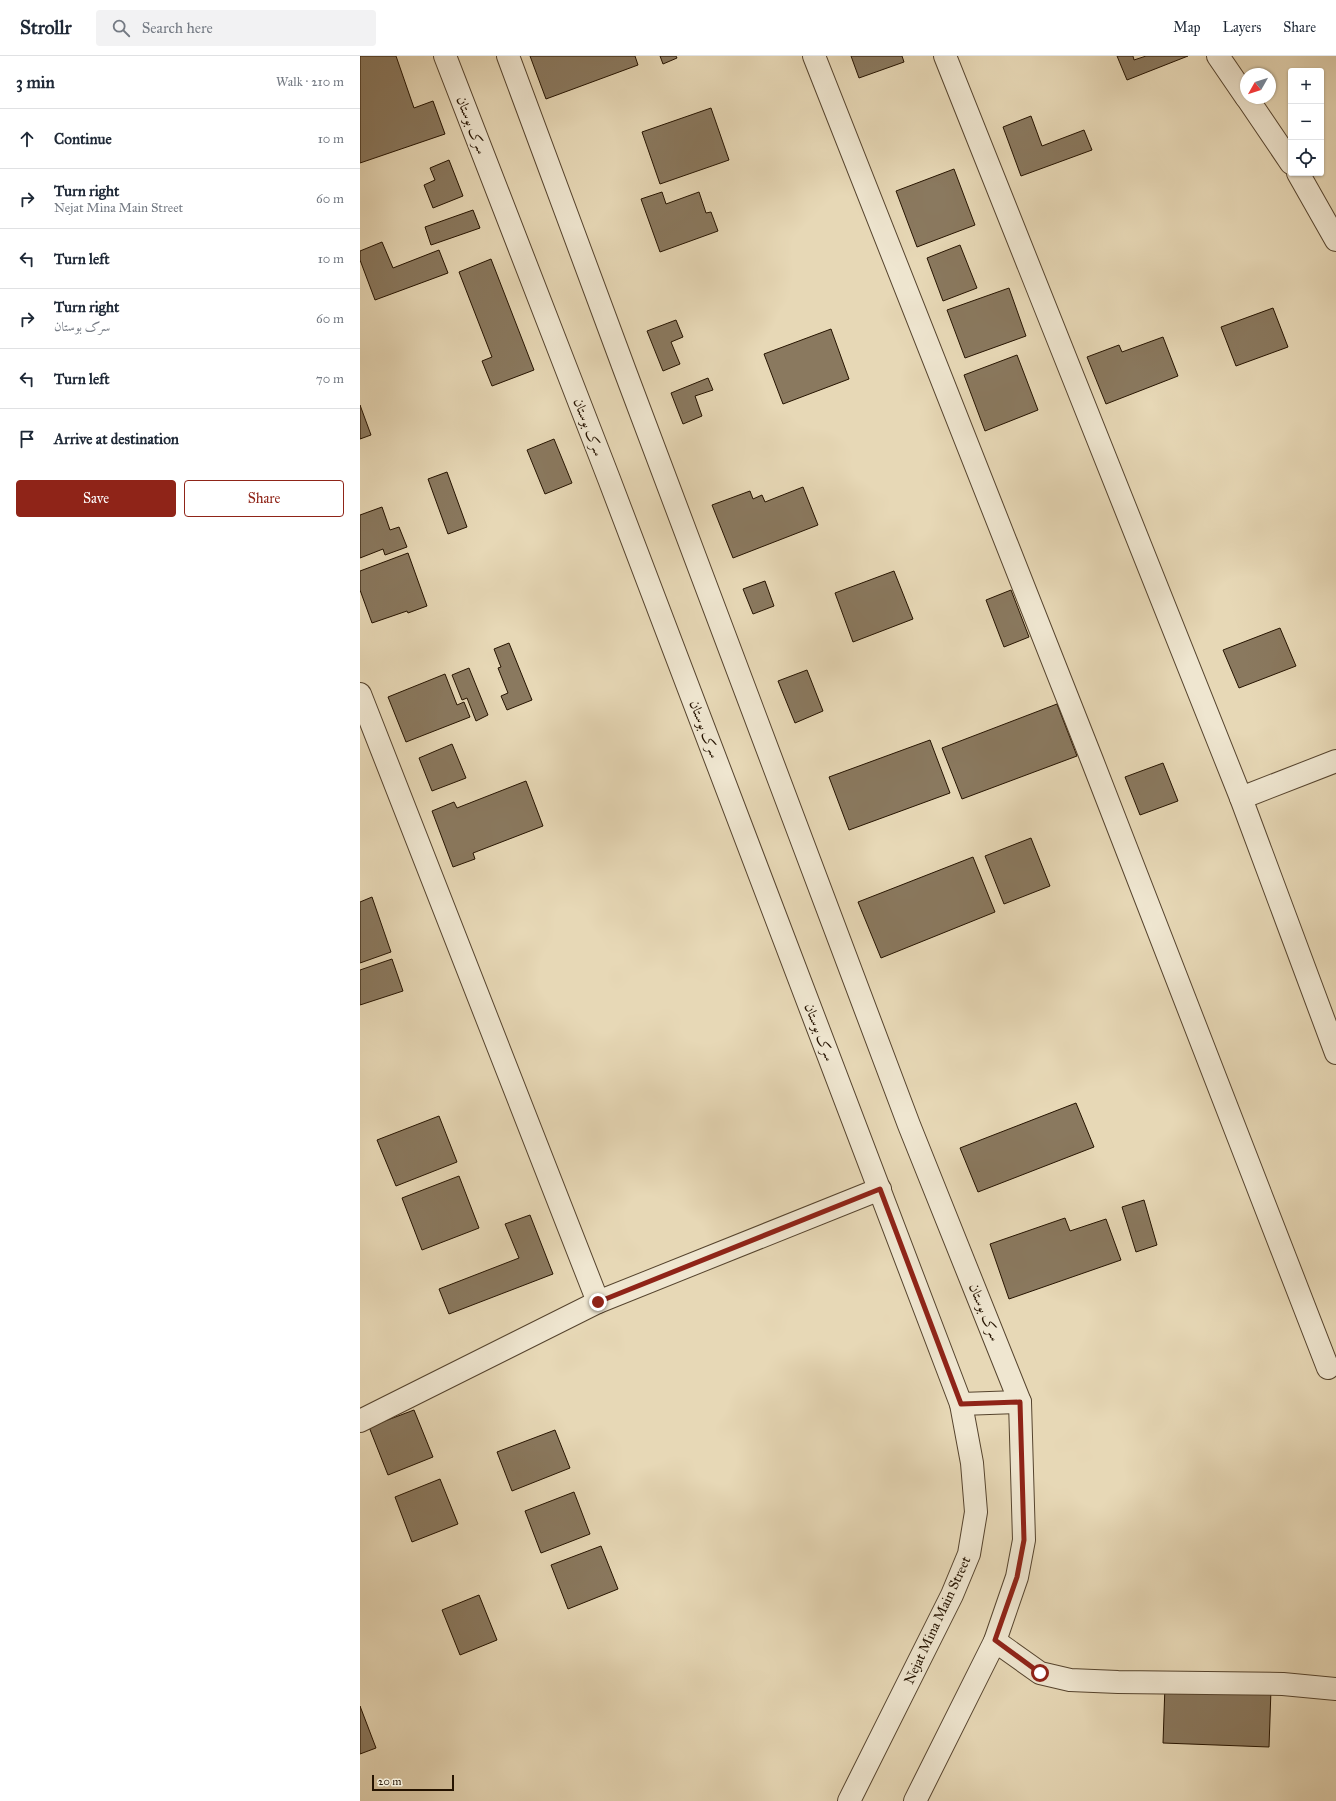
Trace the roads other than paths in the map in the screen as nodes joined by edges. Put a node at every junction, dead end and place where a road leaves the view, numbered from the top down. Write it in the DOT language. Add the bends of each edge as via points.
graph roads {
  1 [pos="445,56"];
  2 [pos="508,56"];
  3 [pos="814,56"];
  4 [pos="945,56"];
  5 [pos="1218,56"];
  6 [pos="1240,89"];
  7 [pos="1250,104"];
  8 [pos="1288,159"];
  9 [pos="1300,176"];
  10 [pos="1336,240"];
  11 [pos="360,694"];
  12 [pos="1336,761"];
  13 [pos="1241,798"];
  14 [pos="1336,1054"];
  15 [pos="880,1189"];
  16 [pos="598,1302"];
  17 [pos="1328,1368"];
  18 [pos="1020,1402"];
  19 [pos="961,1404"];
  20 [pos="360,1421"];
  21 [pos="995,1640"];
  22 [pos="1336,1689"];
  23 [pos="849,1801"];
  24 [pos="914,1801"];
  1 -- 15 [label="street, سرک بوستان"];
  2 -- 18 [label="street, سرک بوستان" via="909,1125"];
  3 -- 17 [label="street" via="1098,774"];
  4 -- 13 [label="street"];
  5 -- 6 [label="street"];
  7 -- 8 [label="street"];
  9 -- 10 [label="street"];
  11 -- 16 [label="street"];
  12 -- 13 [label="street"];
  13 -- 14 [label="street"];
  15 -- 16 [label="street"];
  15 -- 19 [label="street, سرک بوستان"];
  16 -- 20 [label="street"];
  18 -- 19 [label="street"];
  18 -- 21 [label="street" via="1024,1540 1017,1577"];
  19 -- 23 [label="street, Nejat Mina Main Street" via="972,1463 976,1512 969,1554 952,1594"];
  21 -- 22 [label="street" via="1040,1673 1070,1680 1283,1684"];
  21 -- 24 [label="street"];
}
